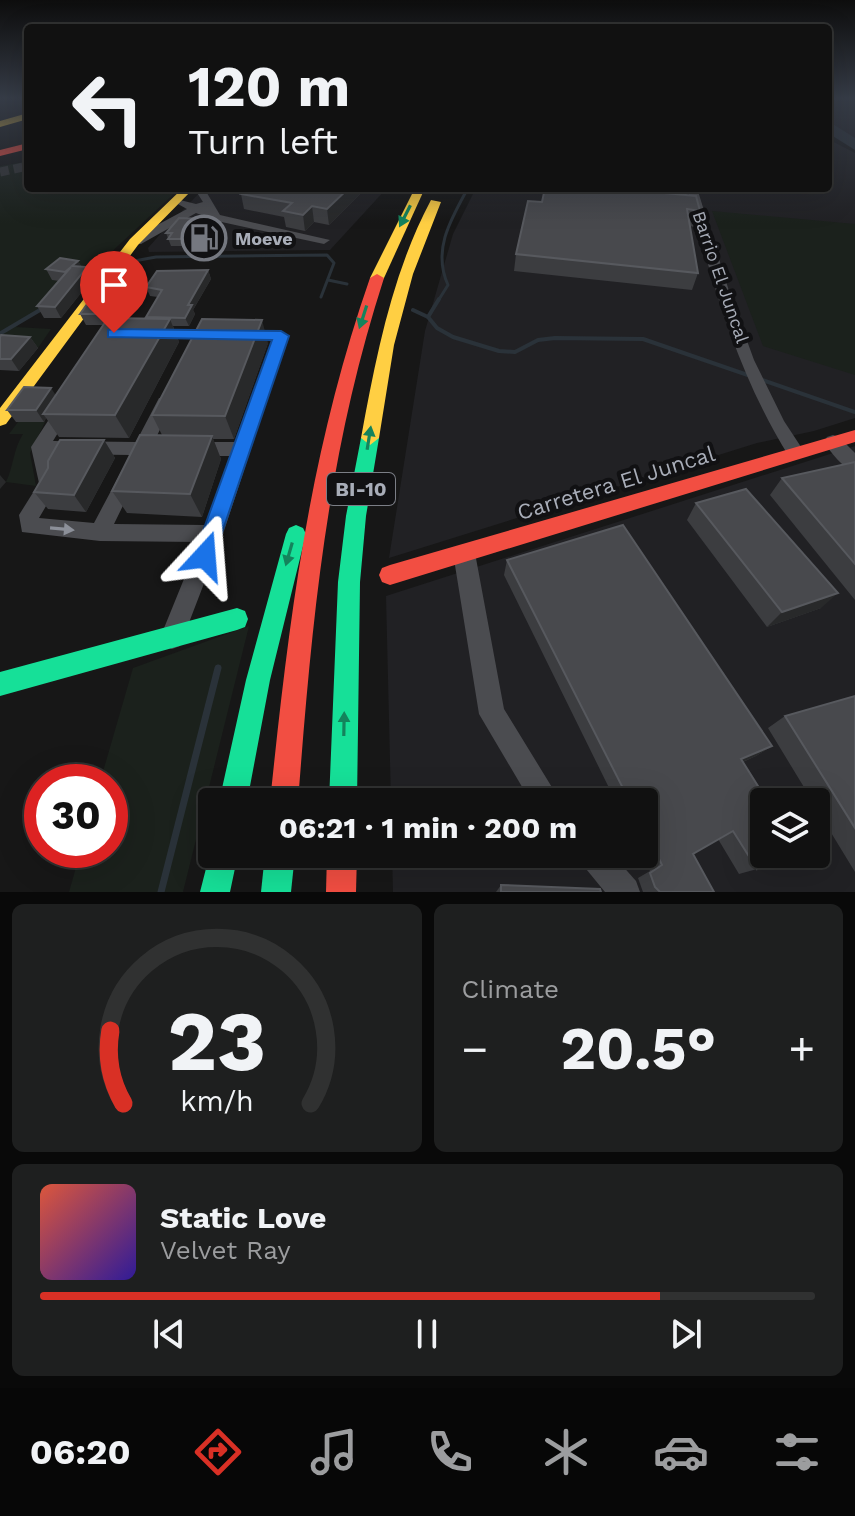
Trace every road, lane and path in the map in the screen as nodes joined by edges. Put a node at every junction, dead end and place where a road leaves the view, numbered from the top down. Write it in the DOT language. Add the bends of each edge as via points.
graph roads {
  1 [pos="24,147"];
  2 [pos="0,153"];
  3 [pos="418,192"];
  4 [pos="441,192"];
  5 [pos="693,192"];
  6 [pos="195,196"];
  7 [pos="217,218"];
  8 [pos="161,221"];
  9 [pos="232,221"];
  10 [pos="324,240"];
  11 [pos="142,334"];
  12 [pos="170,392"];
  13 [pos="75,393"];
  14 [pos="0,420"];
  15 [pos="334,428"];
  16 [pos="855,436"];
  17 [pos="833,442"];
  18 [pos="40,447"];
  19 [pos="142,448"];
  20 [pos="242,449"];
  21 [pos="796,453"];
  22 [pos="855,465"];
  23 [pos="100,532"];
  24 [pos="213,534"];
  25 [pos="464,553"];
  26 [pos="390,575"];
  27 [pos="237,619"];
  28 [pos="172,638"];
  29 [pos="0,684"];
  30 [pos="236,788"];
  31 [pos="285,788"];
  32 [pos="343,788"];
  33 [pos="538,788"];
  34 [pos="220,868"];
  35 [pos="279,868"];
  36 [pos="342,868"];
  37 [pos="604,868"];
  38 [pos="215,892"];
  39 [pos="276,892"];
  40 [pos="341,892"];
  41 [pos="625,892"];
  1 -- 2 [label="main road"];
  3 -- 15 [label="main road, BI-10, one-way" via="371,294"];
  32 -- 4 [label="main road, BI-10, one-way" via="349,582 373,410 406,274"];
  5 -- 21 [label="street, Barrio El Juncal" via="752,366"];
  6 -- 7 [label="street"];
  6 -- 8 [label="main road"];
  6 -- 9 [label="street"];
  7 -- 8 [label="street"];
  7 -- 9 [label="street"];
  8 -- 14 [label="main road" via="134,242"];
  9 -- 10 [label="street"];
  11 -- 20 [label="street" via="195,342 281,336"];
  12 -- 19 [label="street"];
  13 -- 18 [label="street"];
  15 -- 30 [label="main road, one-way" via="290,551"];
  15 -- 31 [label="main road, BI-10" via="312,538"];
  16 -- 17 [label="main road, Carretera El Juncal"];
  17 -- 21 [label="main road, Carretera El Juncal"];
  17 -- 22 [label="street"];
  18 -- 19 [label="street"];
  18 -- 23 [label="street, one-way" via="49,484 29,515 29,526"];
  19 -- 20 [label="street"];
  19 -- 23 [label="street"];
  20 -- 24 [label="street"];
  21 -- 25 [label="main road, Carretera El Juncal"];
  23 -- 24 [label="street"];
  24 -- 28 [label="street"];
  25 -- 26 [label="main road, Carretera El Juncal"];
  25 -- 33 [label="street" via="492,714"];
  27 -- 28 [label="main road"];
  28 -- 29 [label="main road"];
  34 -- 38 [label="main road"];
  35 -- 39 [label="main road"];
  36 -- 40 [label="main road"];
  37 -- 41 [label="street"];
}
